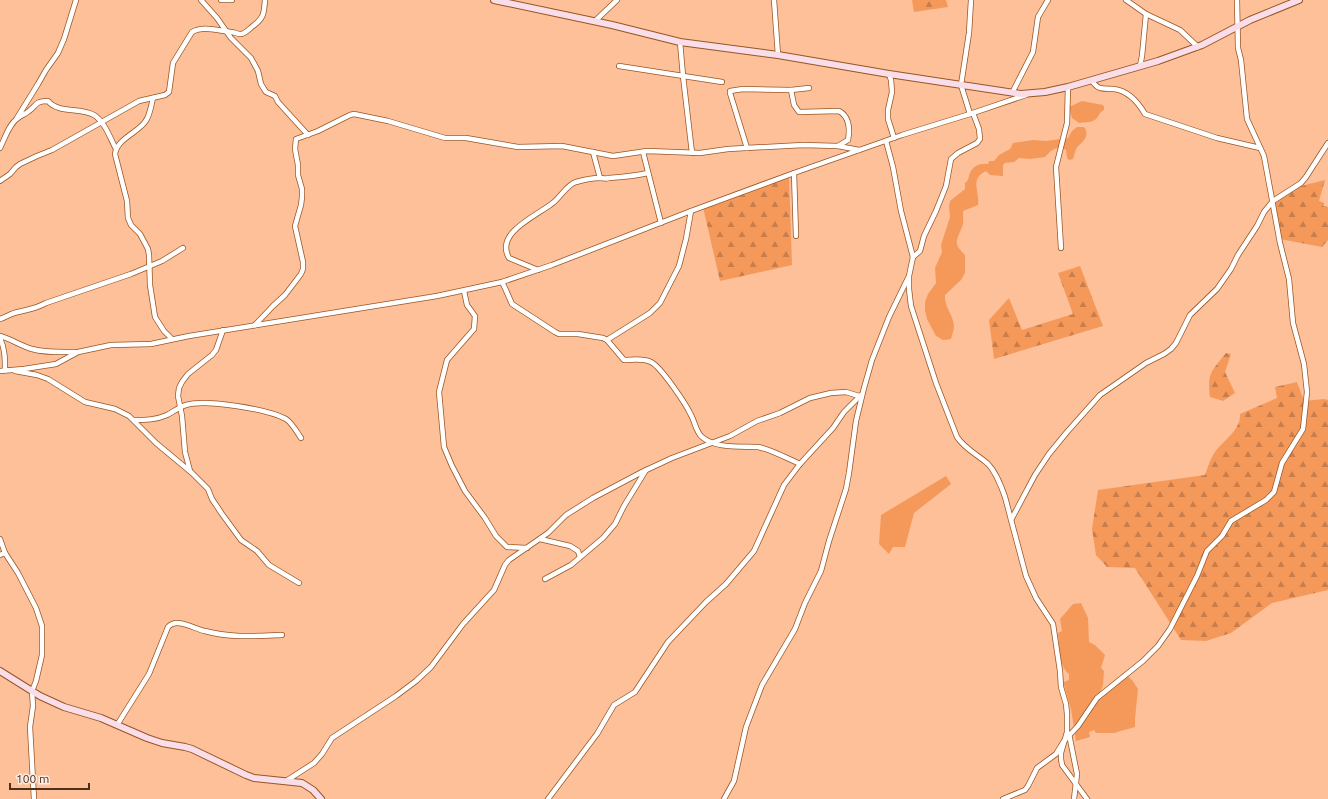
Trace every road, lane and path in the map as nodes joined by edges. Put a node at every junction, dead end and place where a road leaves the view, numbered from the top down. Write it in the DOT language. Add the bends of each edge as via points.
graph roads {
  1 [pos="76,0"];
  2 [pos="201,0"];
  3 [pos="221,0"];
  4 [pos="232,0"];
  5 [pos="265,0"];
  6 [pos="494,0"];
  7 [pos="617,0"];
  8 [pos="774,0"];
  9 [pos="971,0"];
  10 [pos="1048,0"];
  11 [pos="1126,0"];
  12 [pos="1237,0"];
  13 [pos="1299,0"];
  14 [pos="1146,14"];
  15 [pos="595,21"];
  16 [pos="1236,27"];
  17 [pos="227,32"];
  18 [pos="680,42"];
  19 [pos="1198,47"];
  20 [pos="778,55"];
  21 [pos="620,66"];
  22 [pos="1140,66"];
  23 [pos="889,74"];
  24 [pos="683,76"];
  25 [pos="1092,81"];
  26 [pos="722,82"];
  27 [pos="961,85"];
  28 [pos="1068,87"];
  29 [pos="809,88"];
  30 [pos="791,90"];
  31 [pos="1012,93"];
  32 [pos="1030,94"];
  33 [pos="153,98"];
  34 [pos="972,114"];
  35 [pos="17,118"];
  36 [pos="102,122"];
  37 [pos="308,135"];
  38 [pos="894,138"];
  39 [pos="886,141"];
  40 [pos="1328,143"];
  41 [pos="838,146"];
  42 [pos="0,148"];
  43 [pos="747,148"];
  44 [pos="1260,148"];
  45 [pos="116,149"];
  46 [pos="860,150"];
  47 [pos="593,152"];
  48 [pos="643,152"];
  49 [pos="692,153"];
  50 [pos="648,173"];
  51 [pos="794,173"];
  52 [pos="600,178"];
  53 [pos="0,182"];
  54 [pos="1273,201"];
  55 [pos="691,211"];
  56 [pos="661,223"];
  57 [pos="796,236"];
  58 [pos="183,248"];
  59 [pos="1061,248"];
  60 [pos="913,257"];
  61 [pos="149,266"];
  62 [pos="538,270"];
  63 [pos="909,276"];
  64 [pos="502,282"];
  65 [pos="464,291"];
  66 [pos="0,319"];
  67 [pos="255,325"];
  68 [pos="223,330"];
  69 [pos="0,337"];
  70 [pos="172,339"];
  71 [pos="607,340"];
  72 [pos="78,352"];
  73 [pos="3,370"];
  74 [pos="861,395"];
  75 [pos="180,407"];
  76 [pos="134,420"];
  77 [pos="301,438"];
  78 [pos="715,443"];
  79 [pos="800,464"];
  80 [pos="646,470"];
  81 [pos="190,471"];
  82 [pos="1011,520"];
  83 [pos="0,539"];
  84 [pos="540,539"];
  85 [pos="527,548"];
  86 [pos="6,553"];
  87 [pos="0,555"];
  88 [pos="580,558"];
  89 [pos="544,580"];
  90 [pos="299,583"];
  91 [pos="282,635"];
  92 [pos="0,671"];
  93 [pos="32,691"];
  94 [pos="1067,714"];
  95 [pos="117,725"];
  96 [pos="1070,736"];
  97 [pos="1064,741"];
  98 [pos="286,781"];
  99 [pos="1076,783"];
  100 [pos="34,799"];
  101 [pos="321,799"];
  102 [pos="548,799"];
  103 [pos="724,799"];
  104 [pos="1003,799"];
  105 [pos="1074,799"];
  106 [pos="1087,799"];
  1 -- 35 [label="street" via="58,53"];
  2 -- 17 [label="street"];
  3 -- 4 [label="street"];
  5 -- 17 [label="street" via="264,14 256,24 244,33"];
  6 -- 15 [label="street"];
  7 -- 15 [label="street"];
  8 -- 20 [label="street"];
  9 -- 27 [label="street" via="970,33"];
  10 -- 31 [label="street" via="1038,17 1033,52"];
  11 -- 14 [label="street"];
  12 -- 16 [label="street"];
  13 -- 16 [label="street"];
  14 -- 19 [label="street" via="1180,30"];
  14 -- 22 [label="street"];
  15 -- 18 [label="street"];
  16 -- 19 [label="street"];
  16 -- 44 [label="street" via="1247,119"];
  17 -- 33 [label="street" via="204,28 192,32 173,63 169,92"];
  17 -- 37 [label="street" via="251,58 266,92 275,96"];
  18 -- 20 [label="street"];
  18 -- 24 [label="street"];
  19 -- 22 [label="street"];
  20 -- 23 [label="street"];
  21 -- 24 [label="street"];
  22 -- 25 [label="street"];
  23 -- 27 [label="street"];
  23 -- 38 [label="street" via="892,92 888,119"];
  24 -- 26 [label="street"];
  24 -- 49 [label="street"];
  25 -- 28 [label="street"];
  25 -- 44 [label="street" via="1096,87 1129,94 1140,104 1145,114 1217,138"];
  27 -- 31 [label="street"];
  27 -- 34 [label="street"];
  28 -- 32 [label="street"];
  28 -- 59 [label="street" via="1067,123 1056,167"];
  29 -- 30 [label="street"];
  30 -- 41 [label="street" via="794,105 799,112 844,113 848,121 848,140"];
  30 -- 43 [label="street" via="730,91"];
  31 -- 32 [label="street"];
  32 -- 34 [label="street"];
  33 -- 36 [label="street" via="139,101"];
  33 -- 45 [label="street" via="145,123"];
  34 -- 38 [label="street"];
  34 -- 60 [label="street" via="979,129 980,139 951,159 944,192 920,251"];
  35 -- 36 [label="street" via="29,112 37,103 48,101 53,107 86,112"];
  35 -- 42 [label="street"];
  36 -- 45 [label="street"];
  36 -- 53 [label="street" via="52,150 20,164"];
  37 -- 47 [label="street" via="354,114 445,138 466,138 518,147 562,146"];
  37 -- 67 [label="street" via="295,141 298,181 302,189 295,226 303,269 285,295"];
  38 -- 39 [label="street"];
  39 -- 46 [label="street"];
  39 -- 60 [label="street" via="900,211"];
  40 -- 54 [label="street" via="1301,183"];
  41 -- 43 [label="street"];
  41 -- 46 [label="street"];
  43 -- 49 [label="street"];
  44 -- 54 [label="street"];
  45 -- 61 [label="street" via="117,164 128,201 128,218 148,249"];
  46 -- 51 [label="street"];
  47 -- 48 [label="street" via="612,156"];
  47 -- 52 [label="street"];
  48 -- 49 [label="street"];
  48 -- 50 [label="street"];
  50 -- 52 [label="street"];
  50 -- 56 [label="street"];
  51 -- 55 [label="street"];
  51 -- 57 [label="street"];
  52 -- 62 [label="street" via="574,182 554,202 529,218 508,238 505,247 509,258"];
  54 -- 82 [label="street" via="1231,269 1217,289 1190,315 1176,342 1164,354 1146,363 1094,401 1048,454"];
  54 -- 96 [label="street" via="1289,279 1293,323 1304,364 1307,392 1303,430 1282,463 1274,492 1266,500 1231,521 1222,536 1207,551 1170,629 1158,646 1098,698"];
  55 -- 56 [label="street"];
  55 -- 71 [label="street" via="679,266 660,302 650,313"];
  56 -- 62 [label="street"];
  58 -- 61 [label="street"];
  60 -- 63 [label="street"];
  61 -- 66 [label="street" via="38,308"];
  61 -- 70 [label="street" via="155,317"];
  62 -- 64 [label="street"];
  63 -- 74 [label="street" via="889,317"];
  63 -- 82 [label="street" via="911,306 957,437 989,465 1001,486"];
  64 -- 65 [label="street"];
  64 -- 71 [label="street" via="512,304 555,332 597,336"];
  65 -- 67 [label="street"];
  65 -- 85 [label="street" via="467,305 475,316 474,329 447,360 440,385 444,447 465,491 496,536 507,547"];
  67 -- 68 [label="street"];
  68 -- 70 [label="street"];
  68 -- 75 [label="street" via="216,350 182,382 178,396"];
  69 -- 72 [label="street" via="33,349"];
  69 -- 73 [label="street" via="4,346"];
  70 -- 72 [label="street" via="151,344 111,345"];
  71 -- 78 [label="street" via="624,360 644,360 653,363 685,404 701,436"];
  72 -- 73 [label="street" via="56,364"];
  73 -- 76 [label="street" via="48,379 85,402 120,411"];
  74 -- 78 [label="street" via="846,392 815,396 780,413 757,420"];
  74 -- 79 [label="street"];
  74 -- 103 [label="street" via="846,489 821,571 795,629 762,685 746,727 734,781"];
  75 -- 76 [label="street" via="151,420"];
  75 -- 77 [label="street" via="194,403 248,407 287,420"];
  75 -- 81 [label="street" via="185,452"];
  76 -- 81 [label="street" via="156,443"];
  78 -- 79 [label="street" via="724,446 758,447"];
  78 -- 80 [label="street"];
  79 -- 102 [label="street" via="784,485 754,551 726,584 668,642 635,692 614,705 597,734"];
  80 -- 84 [label="street" via="566,515"];
  80 -- 88 [label="street" via="615,524"];
  81 -- 90 [label="street" via="210,492 212,499 241,540 257,551 269,565"];
  82 -- 94 [label="street" via="1026,576 1052,624"];
  83 -- 86 [label="street"];
  84 -- 85 [label="street"];
  84 -- 88 [label="street" via="570,546 578,551"];
  85 -- 98 [label="street" via="509,560 494,590 416,681 332,738 314,763"];
  86 -- 87 [label="street"];
  86 -- 93 [label="street" via="36,608 42,626 42,655"];
  88 -- 89 [label="street"];
  91 -- 95 [label="street" via="228,635 206,632 177,623 170,624 149,674"];
  92 -- 93 [label="street"];
  93 -- 95 [label="street" via="64,707"];
  93 -- 100 [label="street" via="30,726"];
  94 -- 96 [label="street"];
  94 -- 97 [label="street"];
  95 -- 98 [label="street" via="162,743 192,749 246,775"];
  96 -- 97 [label="street"];
  96 -- 99 [label="street" via="1077,774"];
  97 -- 99 [label="street" via="1062,765"];
  97 -- 104 [label="street" via="1056,754 1036,768 1025,790"];
  98 -- 101 [label="street" via="308,786"];
  99 -- 105 [label="street"];
  99 -- 106 [label="street"];
}
